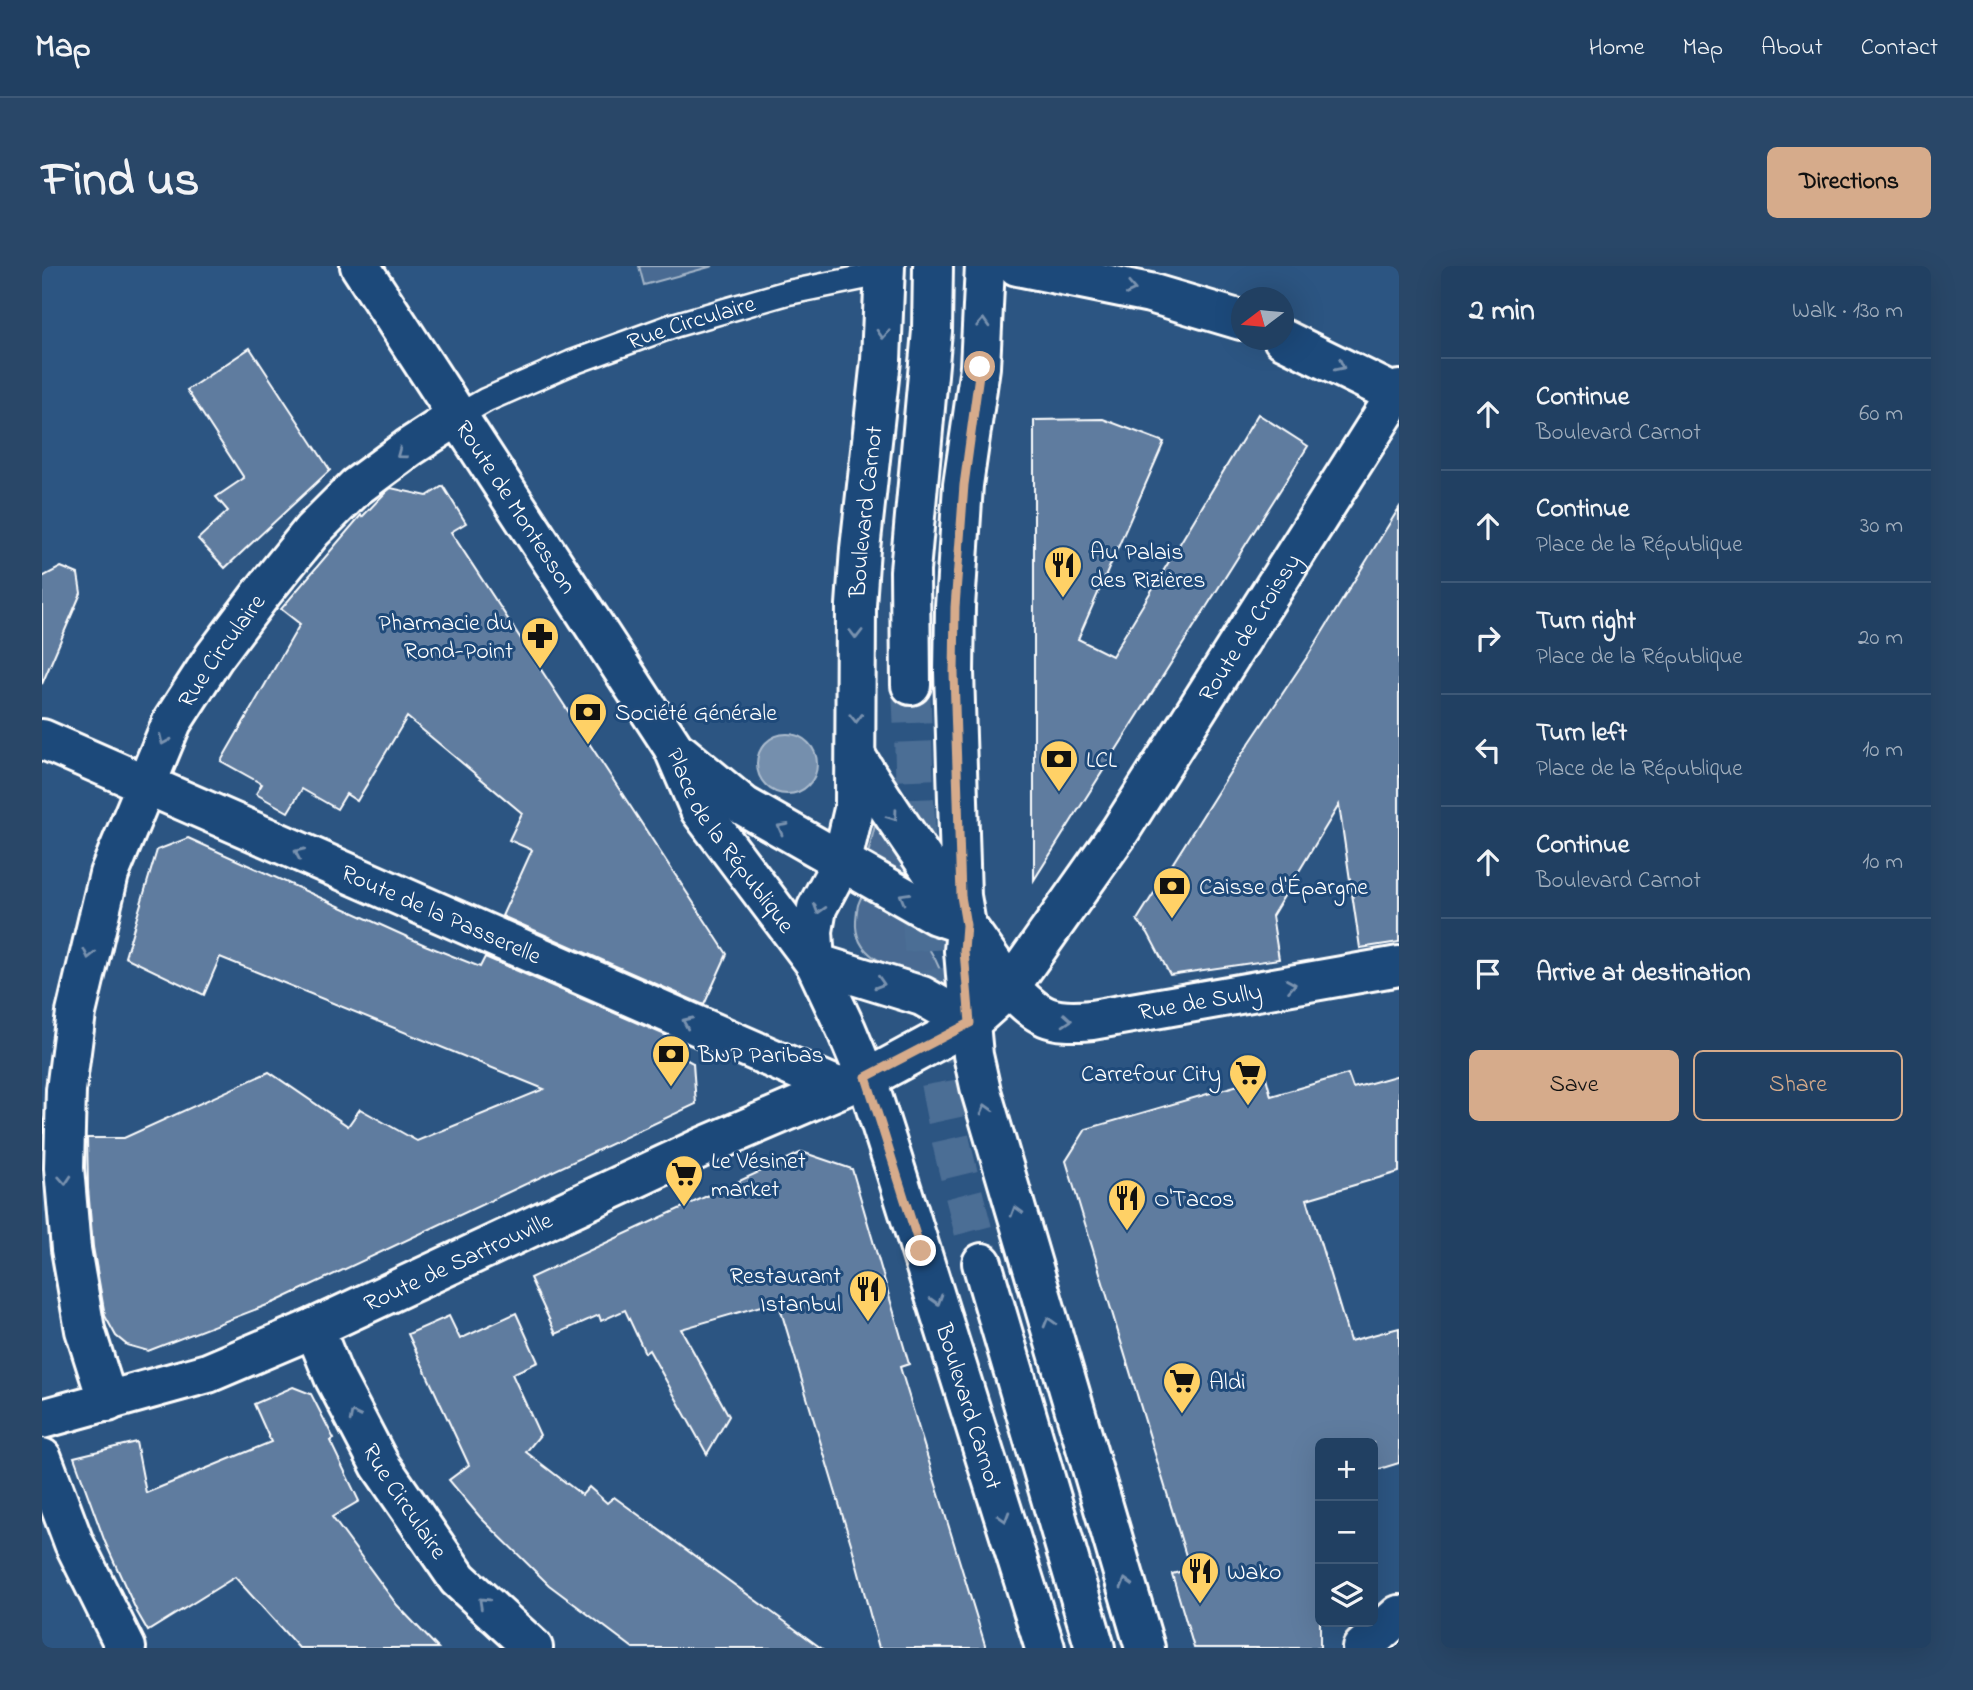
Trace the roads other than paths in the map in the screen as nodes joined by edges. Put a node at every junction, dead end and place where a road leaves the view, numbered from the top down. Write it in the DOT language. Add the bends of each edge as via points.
graph roads {
  1 [pos="360,266"];
  2 [pos="933,266"];
  3 [pos="985,266"];
  4 [pos="1017,266"];
  5 [pos="885,270"];
  6 [pos="1231,317"];
  7 [pos="1294,344"];
  8 [pos="1398,393"];
  9 [pos="458,416"];
  10 [pos="911,685"];
  11 [pos="42,740"];
  12 [pos="673,747"];
  13 [pos="857,758"];
  14 [pos="144,786"];
  15 [pos="842,860"];
  16 [pos="966,925"];
  17 [pos="815,963"];
  18 [pos="1399,966"];
  19 [pos="1010,987"];
  20 [pos="970,1023"];
  21 [pos="853,1083"];
  22 [pos="894,1165"];
  23 [pos="982,1263"];
  24 [pos="314,1328"];
  25 [pos="108,1402"];
  26 [pos="42,1419"];
  27 [pos="42,1458"];
  28 [pos="1399,1615"];
  29 [pos="126,1648"];
  30 [pos="533,1648"];
  31 [pos="1045,1648"];
  32 [pos="1095,1648"];
  33 [pos="1145,1648"];
  34 [pos="1362,1648"];
  1 -- 9 [label="main road, Route de Montesson"];
  2 -- 10 [label="main road, Boulevard Carnot" via="932,331 910,571"];
  16 -- 3 [label="main road, one-way" via="961,896 954,673 957,560 980,367"];
  4 -- 6 [label="main road, one-way" via="1150,293"];
  5 -- 9 [label="lane, Rue Circulaire" via="675,325 559,368"];
  5 -- 13 [label="main road, Boulevard Carnot, one-way" via="881,360 856,605"];
  7 -- 8 [label="main road, one-way"];
  8 -- 19 [label="main road, Route de Croissy" via="1098,862"];
  9 -- 12 [label="main road, Route de Montesson"];
  9 -- 14 [label="main road, Rue Circulaire, one-way" via="356,487 312,531 214,657 172,722"];
  11 -- 14 [label="main road, Route de la Passerelle"];
  15 -- 12 [label="main road, Place de la République, one-way" via="744,806"];
  12 -- 17 [label="main road, Place de la République" via="700,810"];
  13 -- 15 [label="main road, Place de la République" via="855,805"];
  13 -- 16 [label="main road, Rue de Sully, one-way"];
  21 -- 14 [label="main road, Route de la Passerelle, one-way"];
  14 -- 25 [label="main road, Rue Circulaire, one-way" via="109,874 76,1013 66,1090 64,1168 71,1249 85,1330"];
  16 -- 15 [label="main road, Place de la République, one-way" via="936,915"];
  15 -- 17 [label="main road, Place de la République, one-way" via="817,908"];
  16 -- 19 [label="main road, Rue de Sully"];
  16 -- 20 [label="main road"];
  17 -- 20 [label="main road, Place de la République, one-way" via="922,996"];
  17 -- 21 [label="main road, Place de la République"];
  19 -- 18 [label="main road, Rue de Sully, one-way" via="1028,1006 1064,1022"];
  19 -- 20 [label="main road"];
  20 -- 21 [label="main road"];
  33 -- 20 [label="main road, one-way" via="981,1091"];
  21 -- 22 [label="main road, Place de la République"];
  21 -- 24 [label="main road, Route de Sartrouville" via="705,1146"];
  22 -- 31 [label="main road, Boulevard Carnot, one-way"];
  23 -- 32 [label="main road"];
  24 -- 25 [label="main road, Route de Sartrouville" via="208,1373"];
  30 -- 24 [label="main road, Rue Circulaire, one-way" via="450,1568 380,1465"];
  25 -- 26 [label="main road, Route de Sartrouville"];
  27 -- 29 [label="main road" via="74,1544"];
  28 -- 34 [label="main road"];
}
